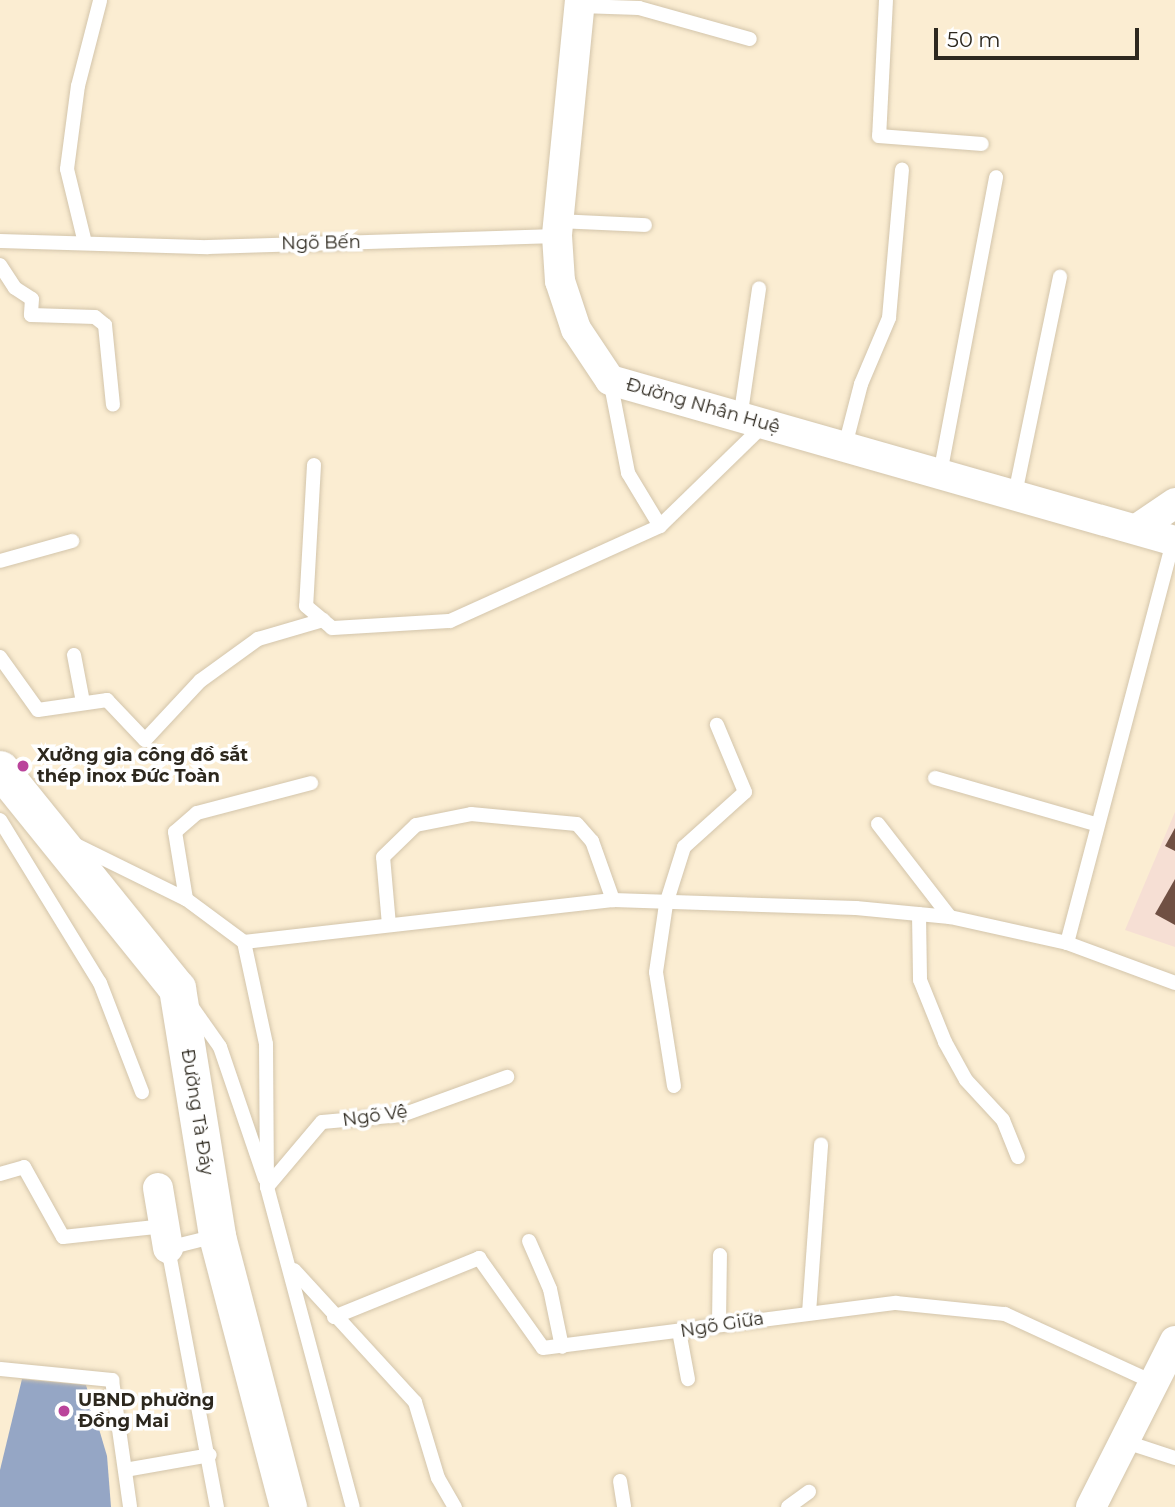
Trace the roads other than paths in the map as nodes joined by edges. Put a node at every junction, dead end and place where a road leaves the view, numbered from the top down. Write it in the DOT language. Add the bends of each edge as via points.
graph roads {
  1 [pos="886,0"];
  2 [pos="100,1"];
  3 [pos="580,3"];
  4 [pos="751,39"];
  5 [pos="982,144"];
  6 [pos="902,170"];
  7 [pos="996,177"];
  8 [pos="645,225"];
  9 [pos="558,229"];
  10 [pos="0,241"];
  11 [pos="85,243"];
  12 [pos="0,265"];
  13 [pos="1060,277"];
  14 [pos="759,288"];
  15 [pos="610,380"];
  16 [pos="113,405"];
  17 [pos="753,421"];
  18 [pos="845,446"];
  19 [pos="314,465"];
  20 [pos="940,474"];
  21 [pos="1015,494"];
  22 [pos="1175,503"];
  23 [pos="660,526"];
  24 [pos="1137,529"];
  25 [pos="72,541"];
  26 [pos="1174,541"];
  27 [pos="0,561"];
  28 [pos="323,620"];
  29 [pos="74,655"];
  30 [pos="0,657"];
  31 [pos="83,702"];
  32 [pos="717,725"];
  33 [pos="0,769"];
  34 [pos="934,778"];
  35 [pos="311,783"];
  36 [pos="0,820"];
  37 [pos="878,824"];
  38 [pos="1095,824"];
  39 [pos="55,835"];
  40 [pos="186,900"];
  41 [pos="613,900"];
  42 [pos="666,904"];
  43 [pos="919,914"];
  44 [pos="950,917"];
  45 [pos="389,925"];
  46 [pos="244,942"];
  47 [pos="1067,943"];
  48 [pos="1175,983"];
  49 [pos="177,988"];
  50 [pos="507,1077"];
  51 [pos="674,1086"];
  52 [pos="142,1092"];
  53 [pos="821,1144"];
  54 [pos="1018,1157"];
  55 [pos="0,1174"];
  56 [pos="267,1187"];
  57 [pos="158,1188"];
  58 [pos="217,1236"];
  59 [pos="166,1237"];
  60 [pos="529,1241"];
  61 [pos="720,1255"];
  62 [pos="294,1269"];
  63 [pos="809,1313"];
  64 [pos="334,1317"];
  65 [pos="719,1323"];
  66 [pos="679,1331"];
  67 [pos="1175,1341"];
  68 [pos="562,1347"];
  69 [pos="0,1369"];
  70 [pos="688,1379"];
  71 [pos="1153,1382"];
  72 [pos="1123,1441"];
  73 [pos="210,1455"];
  74 [pos="1175,1458"];
  75 [pos="125,1470"];
  76 [pos="620,1481"];
  77 [pos="809,1492"];
  78 [pos="130,1507"];
  79 [pos="217,1507"];
  80 [pos="288,1507"];
  81 [pos="353,1507"];
  82 [pos="455,1507"];
  83 [pos="624,1507"];
  84 [pos="788,1507"];
  85 [pos="1091,1507"];
  1 -- 5 [label="lane" via="879,136"];
  2 -- 11 [label="lane" via="78,86 67,169"];
  3 -- 4 [label="lane" via="639,8"];
  3 -- 9 [label="street, Đường Nhân Huệ"];
  6 -- 18 [label="lane" via="889,318 861,384"];
  7 -- 20 [label="lane"];
  8 -- 9 [label="lane, Ngõ Bến"];
  9 -- 11 [label="lane, Ngõ Bến" via="208,247"];
  9 -- 15 [label="street, Đường Nhân Huệ" via="560,281 576,329"];
  10 -- 11 [label="lane, Ngõ Bến"];
  12 -- 16 [label="lane" via="15,288 32,299 31,314 95,317 105,325"];
  13 -- 21 [label="lane"];
  14 -- 17 [label="lane"];
  15 -- 17 [label="street, Đường Nhân Huệ"];
  15 -- 23 [label="lane" via="628,473"];
  17 -- 18 [label="street, Đường Nhân Huệ"];
  17 -- 23 [label="lane"];
  18 -- 20 [label="street, Đường Nhân Huệ"];
  19 -- 28 [label="lane" via="306,606"];
  20 -- 21 [label="street, Đường Nhân Huệ"];
  21 -- 24 [label="street, Đường Nhân Huệ"];
  22 -- 24 [label="street"];
  23 -- 28 [label="lane" via="450,621 332,628"];
  24 -- 26 [label="street, Đường Nhân Huệ"];
  25 -- 27 [label="lane"];
  26 -- 38 [label="lane"];
  28 -- 31 [label="lane" via="258,639 200,681 145,740 107,700"];
  29 -- 31 [label="lane"];
  30 -- 31 [label="lane" via="38,710"];
  32 -- 42 [label="lane" via="745,792 684,847"];
  33 -- 39 [label="street, Đường Tà Đáy"];
  34 -- 38 [label="lane"];
  35 -- 40 [label="lane" via="197,813 175,832"];
  36 -- 52 [label="lane" via="100,983"];
  37 -- 44 [label="lane"];
  38 -- 47 [label="lane"];
  39 -- 40 [label="lane"];
  39 -- 49 [label="street, Đường Tà Đáy"];
  40 -- 46 [label="lane"];
  41 -- 42 [label="lane"];
  41 -- 45 [label="lane"];
  41 -- 45 [label="lane" via="592,841 577,824 471,814 416,825 383,857"];
  42 -- 43 [label="lane"];
  42 -- 51 [label="lane" via="656,972"];
  43 -- 44 [label="lane"];
  43 -- 54 [label="lane" via="920,980 945,1042 966,1080 1003,1120"];
  44 -- 47 [label="lane"];
  45 -- 46 [label="lane"];
  46 -- 56 [label="lane" via="266,1044"];
  47 -- 48 [label="lane"];
  49 -- 56 [label="lane" via="220,1047"];
  49 -- 58 [label="street, Đường Tà Đáy"];
  50 -- 56 [label="lane, Ngõ Vệ" via="402,1115 322,1122"];
  53 -- 63 [label="lane"];
  55 -- 59 [label="lane" via="24,1167 63,1237"];
  56 -- 62 [label="lane"];
  57 -- 59 [label="street"];
  58 -- 59 [label="lane"];
  58 -- 80 [label="street, Đường Tà Đáy"];
  59 -- 73 [label="lane"];
  60 -- 68 [label="lane" via="550,1289"];
  61 -- 65 [label="lane"];
  62 -- 64 [label="lane" via="322,1294"];
  62 -- 81 [label="lane"];
  63 -- 65 [label="lane, Ngõ Giữa"];
  63 -- 71 [label="lane, Ngõ Giữa" via="896,1303 1005,1314"];
  64 -- 68 [label="lane" via="479,1258 543,1348"];
  64 -- 82 [label="lane" via="415,1402 438,1478"];
  65 -- 66 [label="lane, Ngõ Giữa"];
  66 -- 68 [label="lane, Ngõ Giữa"];
  66 -- 70 [label="lane"];
  67 -- 71 [label="street"];
  69 -- 75 [label="lane" via="112,1380"];
  71 -- 72 [label="street"];
  72 -- 74 [label="lane"];
  72 -- 85 [label="street"];
  73 -- 75 [label="lane"];
  73 -- 79 [label="lane"];
  75 -- 78 [label="lane"];
  76 -- 83 [label="lane"];
  77 -- 84 [label="lane"];
}
